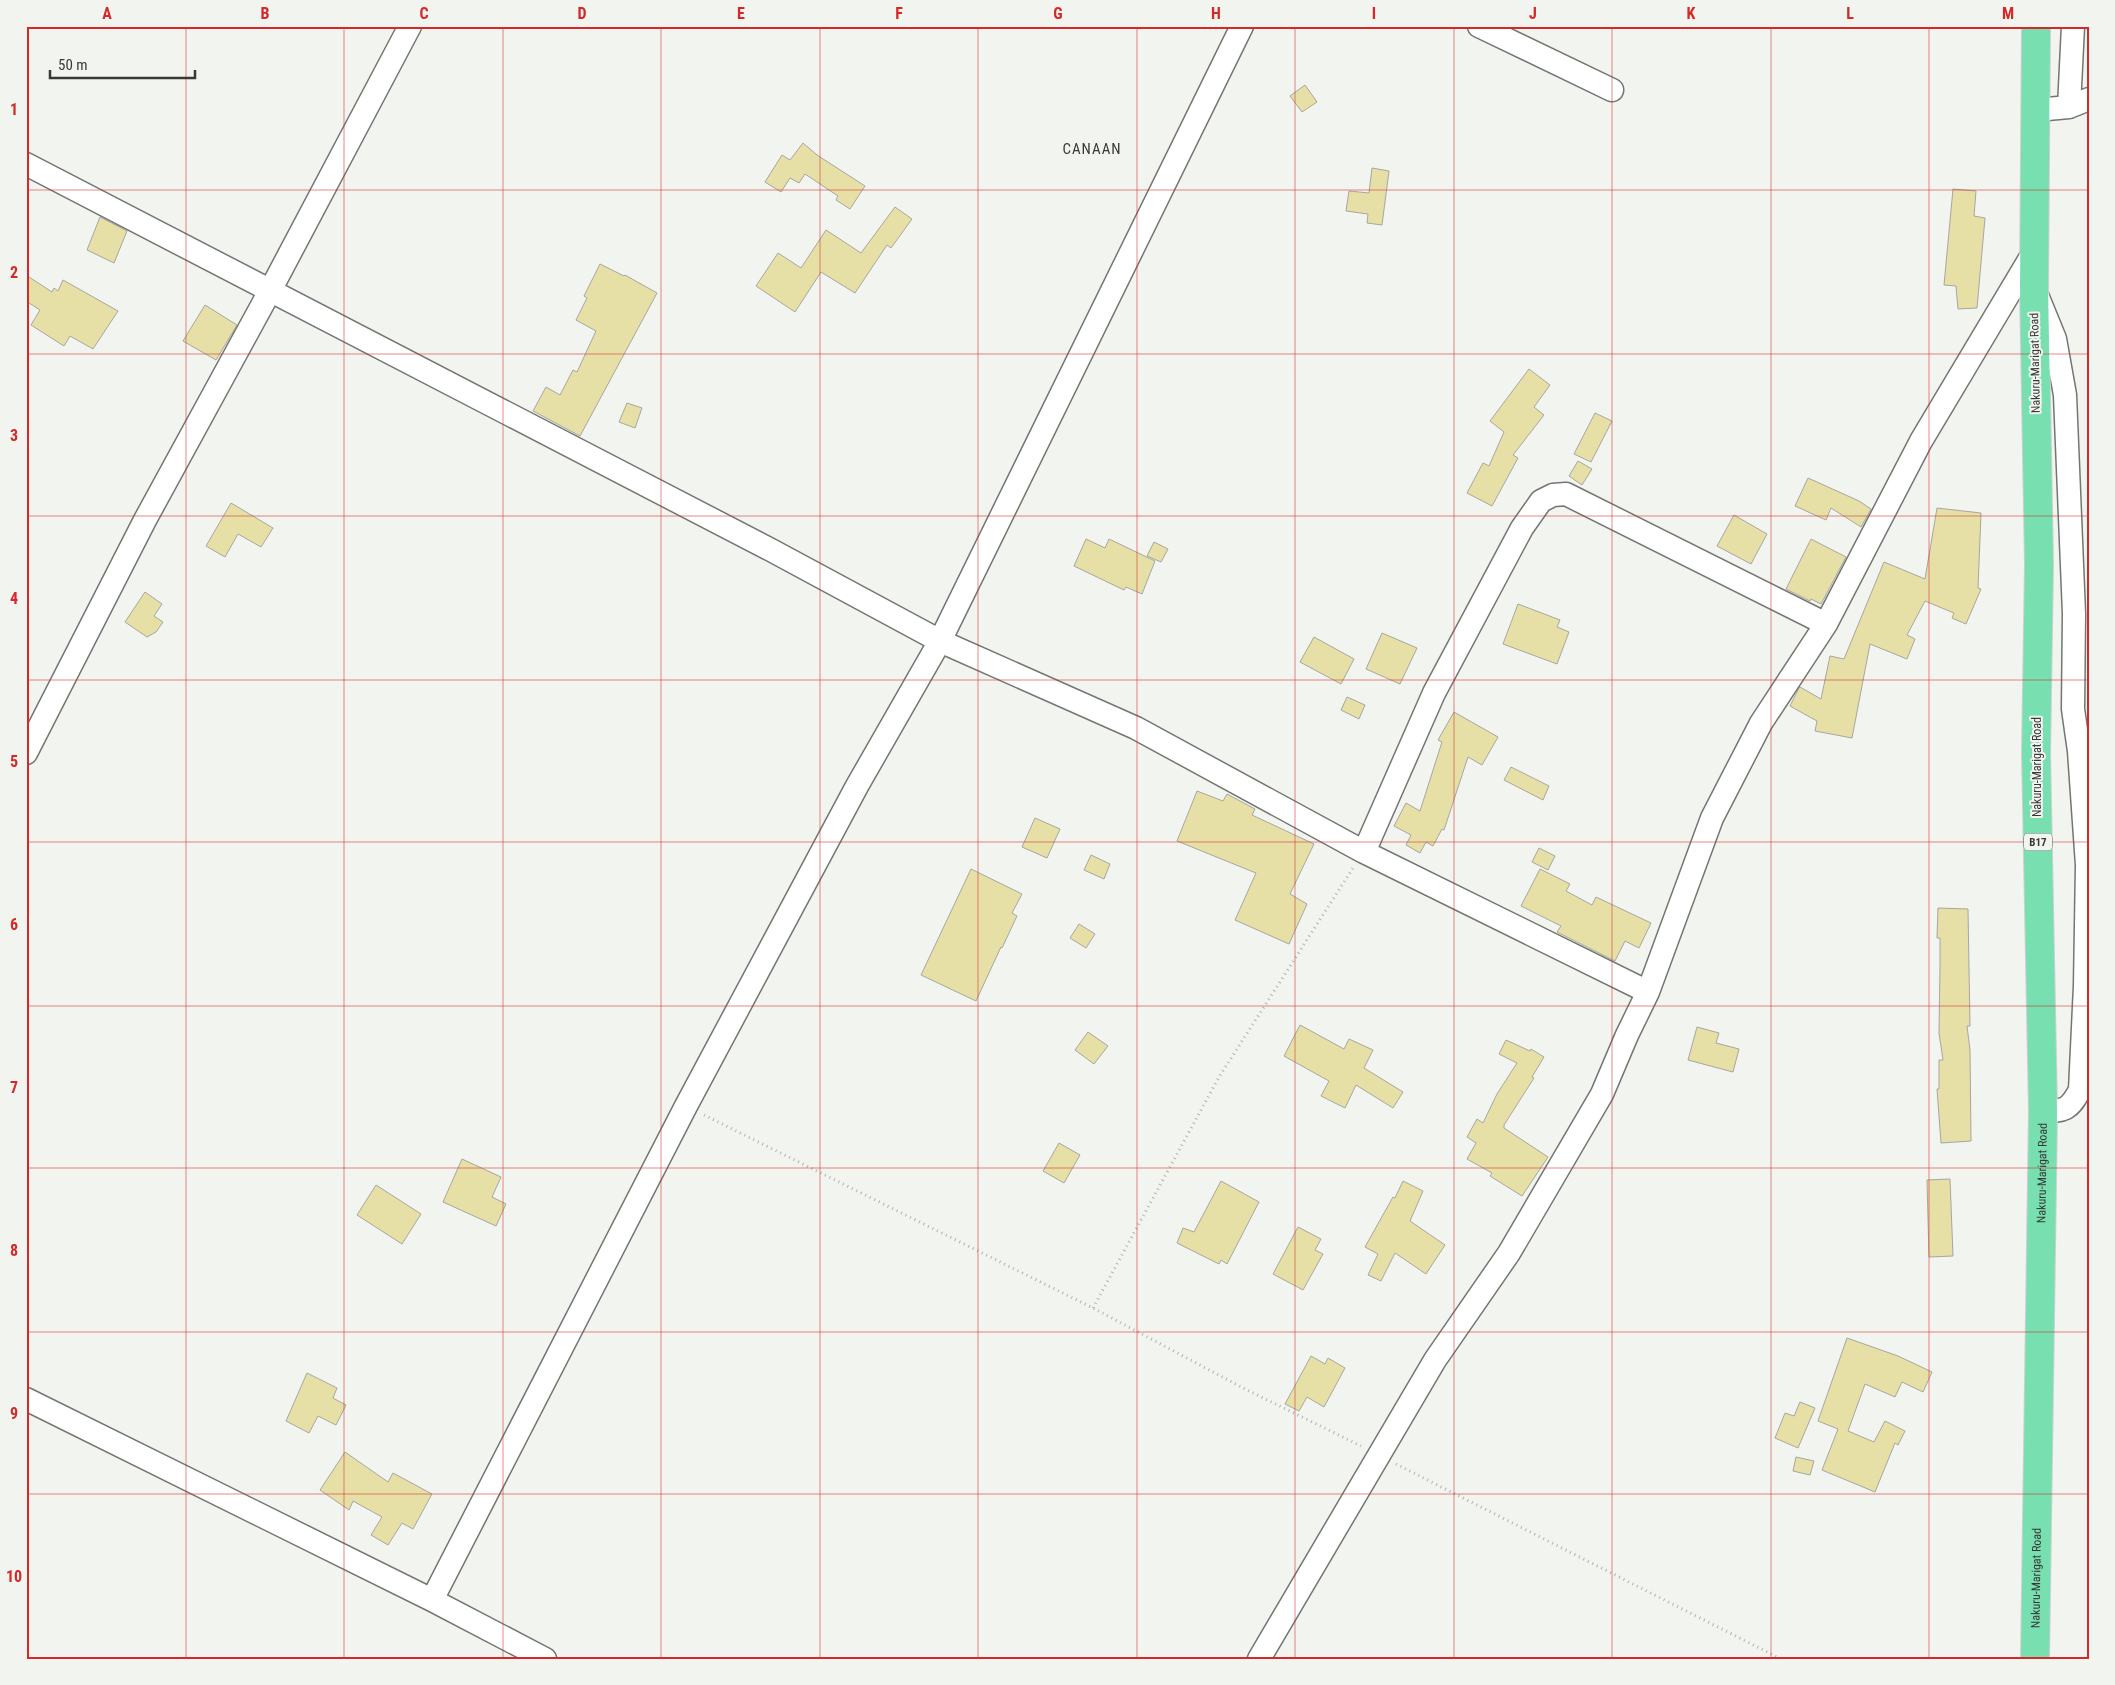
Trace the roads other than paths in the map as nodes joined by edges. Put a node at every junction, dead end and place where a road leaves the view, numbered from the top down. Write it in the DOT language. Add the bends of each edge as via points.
graph roads {
  1 [pos="410,26"];
  2 [pos="1242,26"];
  3 [pos="1479,26"];
  4 [pos="2036,26"];
  5 [pos="2073,26"];
  6 [pos="1612,90"];
  7 [pos="2079,103"];
  8 [pos="2036,110"];
  9 [pos="26,164"];
  10 [pos="2035,250"];
  11 [pos="2034,287"];
  12 [pos="271,290"];
  13 [pos="1826,624"];
  14 [pos="940,642"];
  15 [pos="2081,715"];
  16 [pos="2084,748"];
  17 [pos="26,753"];
  18 [pos="1364,852"];
  19 [pos="1648,992"];
  20 [pos="2043,1111"];
  21 [pos="26,1399"];
  22 [pos="432,1600"];
  23 [pos="545,1659"];
  24 [pos="1259,1659"];
  25 [pos="2035,1659"];
  1 -- 12 [label="street"];
  2 -- 14 [label="street"];
  3 -- 6 [label="street"];
  4 -- 8 [label="main road, Nakuru-Marigat Road / B17"];
  5 -- 7 [label="street"];
  7 -- 8 [label="street"];
  8 -- 10 [label="main road, Nakuru-Marigat Road / B17"];
  9 -- 12 [label="street"];
  10 -- 11 [label="main road, Nakuru-Marigat Road / B17"];
  10 -- 13 [label="street" via="1921,441"];
  11 -- 15 [label="street" via="2055,339 2065,395"];
  11 -- 20 [label="main road, Nakuru-Marigat Road / B17" via="2039,564 2036,753"];
  12 -- 14 [label="street" via="771,550"];
  12 -- 17 [label="street" via="145,520"];
  13 -- 18 [label="street" via="1566,494 1541,501 1522,528 1434,693"];
  13 -- 19 [label="street" via="1761,723 1712,818"];
  14 -- 18 [label="street" via="1136,728"];
  14 -- 22 [label="street" via="858,786 686,1106"];
  15 -- 16 [label="street"];
  16 -- 20 [label="street" via="2087,865 2080,1090 2072,1105 2061,1111"];
  18 -- 19 [label="street"];
  19 -- 24 [label="street" via="1597,1102 1509,1253 1435,1360"];
  20 -- 25 [label="main road, Nakuru-Marigat Road / B17"];
  21 -- 22 [label="street"];
  22 -- 23 [label="street"];
}
